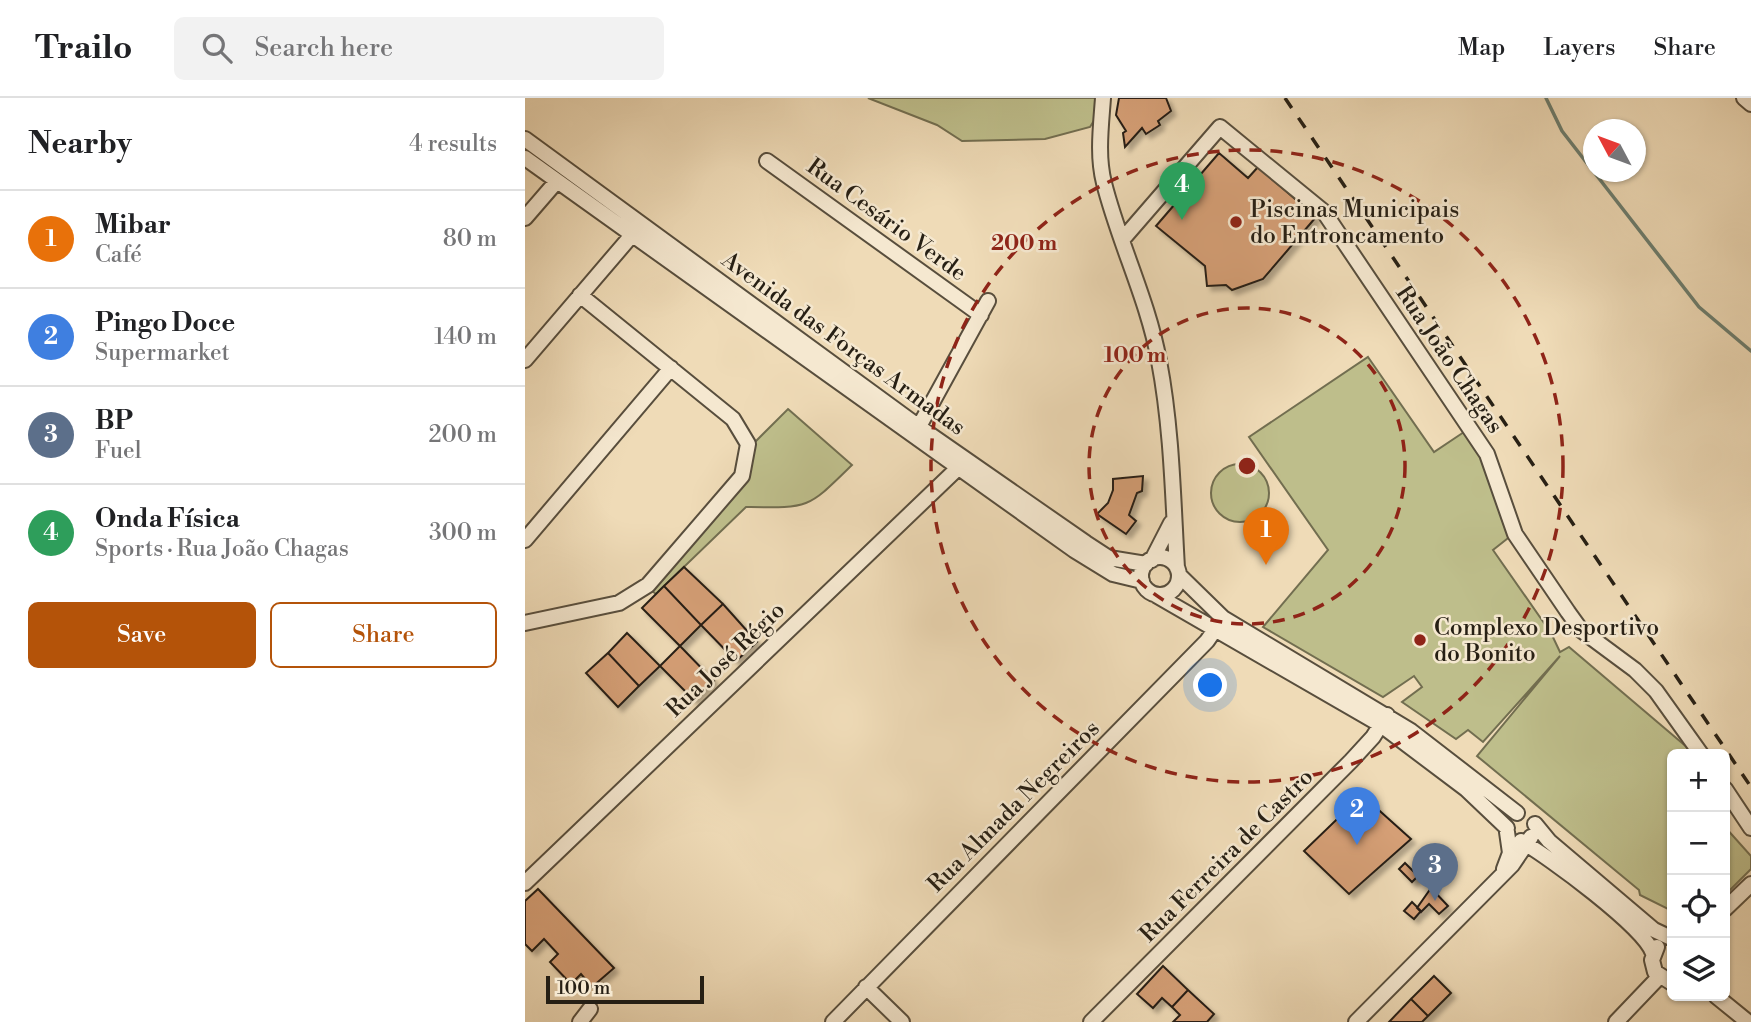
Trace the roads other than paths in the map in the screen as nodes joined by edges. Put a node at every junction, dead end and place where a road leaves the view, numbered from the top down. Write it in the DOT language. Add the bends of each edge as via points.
graph roads {
  1 [pos="1103,98"];
  2 [pos="1744,98"];
  3 [pos="1751,104"];
  4 [pos="525,139"];
  5 [pos="525,158"];
  6 [pos="767,161"];
  7 [pos="557,181"];
  8 [pos="525,218"];
  9 [pos="632,234"];
  10 [pos="1122,240"];
  11 [pos="580,295"];
  12 [pos="988,301"];
  13 [pos="981,315"];
  14 [pos="525,360"];
  15 [pos="671,368"];
  16 [pos="916,432"];
  17 [pos="958,468"];
  18 [pos="1172,522"];
  19 [pos="525,540"];
  20 [pos="1149,562"];
  21 [pos="1178,572"];
  22 [pos="1142,581"];
  23 [pos="1154,594"];
  24 [pos="525,623"];
  25 [pos="1219,624"];
  26 [pos="1384,720"];
  27 [pos="1697,749"];
  28 [pos="1730,796"];
  29 [pos="1517,813"];
  30 [pos="1751,828"];
  31 [pos="1507,830"];
  32 [pos="1529,837"];
  33 [pos="1502,873"];
  34 [pos="525,883"];
  35 [pos="1751,884"];
  36 [pos="1730,904"];
  37 [pos="1667,936"];
  38 [pos="1667,940"];
  39 [pos="1653,953"];
  40 [pos="1666,980"];
  41 [pos="866,987"];
  42 [pos="1722,1001"];
  43 [pos="590,1009"];
  44 [pos="580,1022"];
  45 [pos="833,1022"];
  46 [pos="902,1022"];
  47 [pos="1091,1022"];
  48 [pos="1356,1022"];
  49 [pos="1616,1022"];
  50 [pos="1748,1022"];
  1 -- 10 [label="street" via="1104,181"];
  2 -- 3 [label="street"];
  4 -- 16 [label="street, Avenida das Forças Armadas"];
  5 -- 7 [label="street, Avenida das Forças Armadas"];
  6 -- 13 [label="street, Rua Cesário Verde"];
  7 -- 8 [label="street"];
  7 -- 9 [label="street, Avenida das Forças Armadas"];
  9 -- 11 [label="street"];
  9 -- 16 [label="street, Avenida das Forças Armadas"];
  10 -- 18 [label="street" via="1159,361 1174,497"];
  10 -- 27 [label="street, Rua João Chagas" via="1220,127 1324,212 1487,454 1515,534 1581,631 1656,691"];
  11 -- 14 [label="street"];
  11 -- 15 [label="street"];
  12 -- 13 [label="street"];
  13 -- 16 [label="street"];
  15 -- 19 [label="street"];
  15 -- 24 [label="street" via="733,419 748,444 742,476 648,585 619,603"];
  16 -- 17 [label="street, Avenida das Forças Armadas"];
  16 -- 20 [label="street, Avenida das Forças Armadas" via="1108,558"];
  17 -- 22 [label="street, Avenida das Forças Armadas" via="1113,574"];
  17 -- 34 [label="street, Rua José Régio"];
  18 -- 20 [label="street"];
  18 -- 21 [label="street"];
  20 -- 21 [label="street" via="1163,558"];
  20 -- 22 [label="street"];
  21 -- 23 [label="street" via="1171,591"];
  21 -- 25 [label="street"];
  22 -- 23 [label="street"];
  23 -- 25 [label="street"];
  25 -- 26 [label="street"];
  25 -- 41 [label="street, Rua Almada Negreiros"];
  26 -- 29 [label="street" via="1411,730"];
  26 -- 31 [label="street"];
  26 -- 47 [label="street, Rua Ferreira de Castro" via="1351,761"];
  28 -- 30 [label="street"];
  29 -- 31 [label="street" via="1509,819"];
  29 -- 32 [label="street" via="1526,814"];
  31 -- 32 [label="street" via="1513,839"];
  31 -- 33 [label="street" via="1510,853"];
  32 -- 33 [label="street"];
  32 -- 37 [label="street" via="1549,841 1654,930"];
  32 -- 39 [label="street" via="1640,933"];
  33 -- 48 [label="street"];
  35 -- 36 [label="street"];
  38 -- 39 [label="street"];
  39 -- 40 [label="street" via="1653,966"];
  40 -- 49 [label="street"];
  41 -- 45 [label="street, Rua Almada Negreiros"];
  41 -- 46 [label="street"];
  42 -- 50 [label="street"];
  43 -- 44 [label="street"];
}
